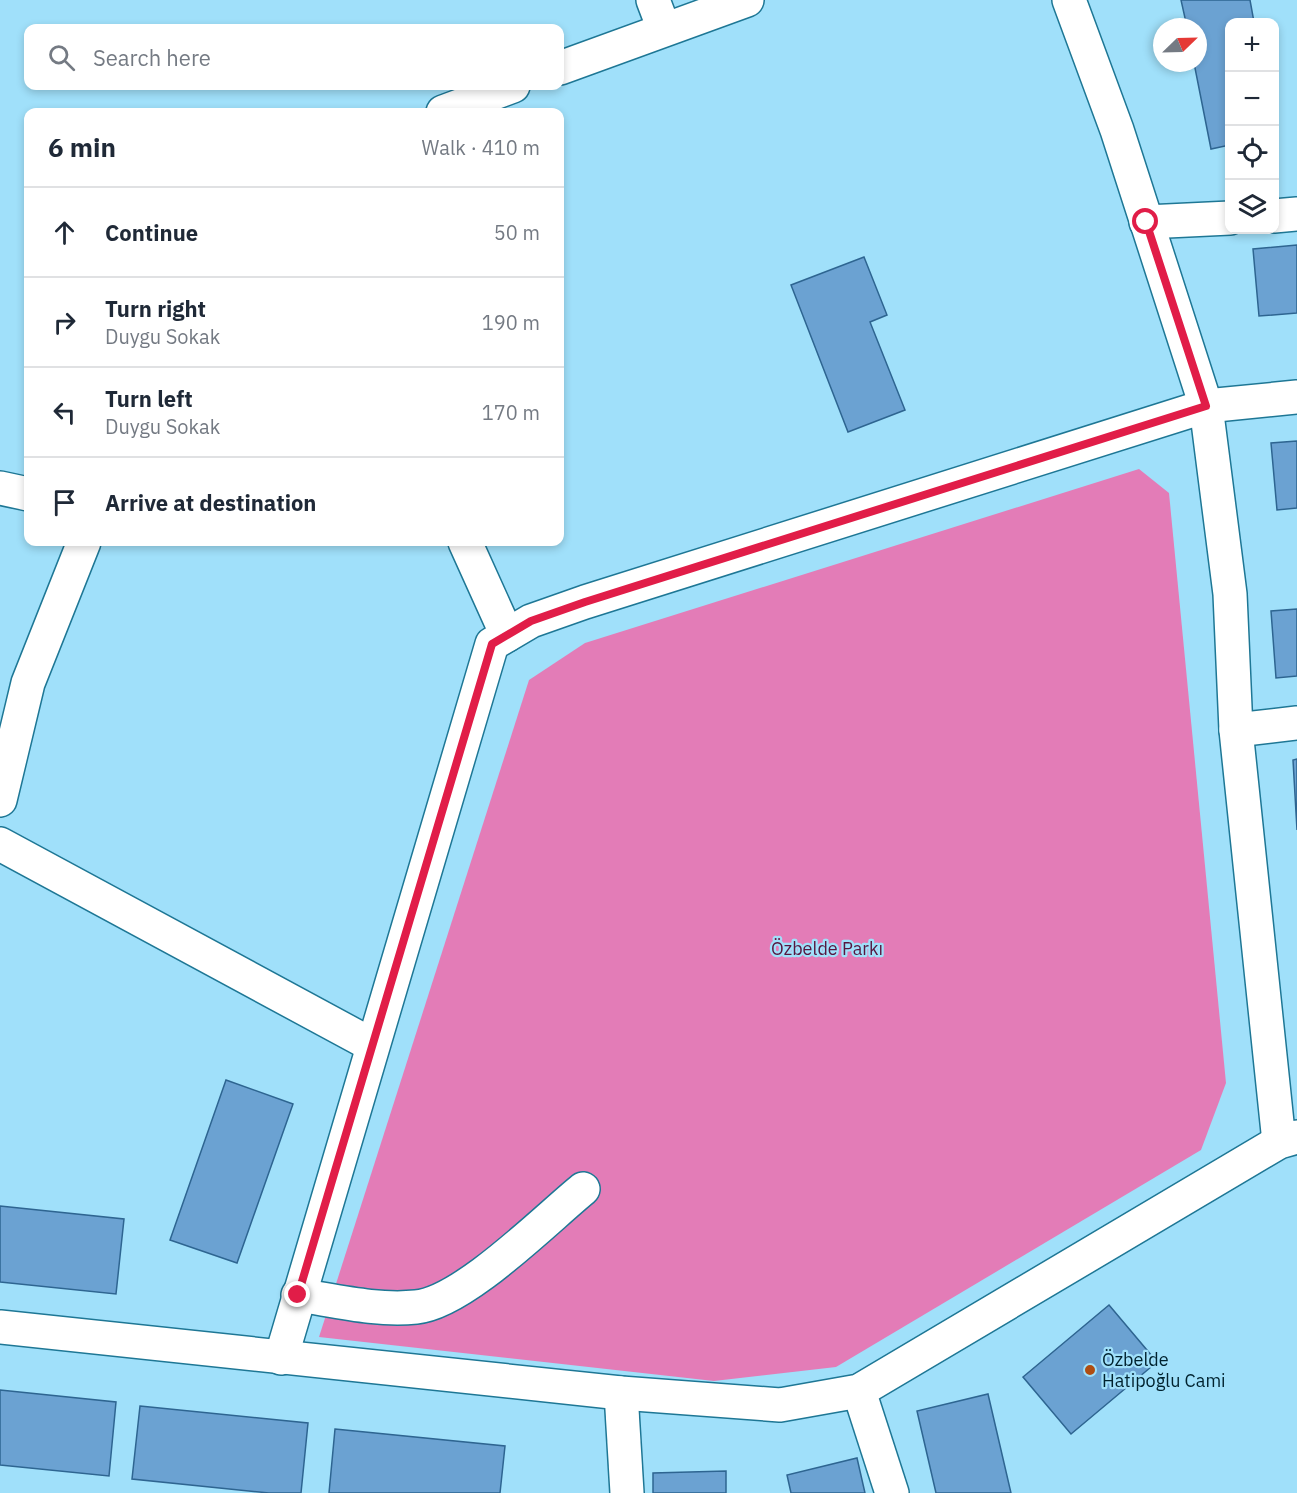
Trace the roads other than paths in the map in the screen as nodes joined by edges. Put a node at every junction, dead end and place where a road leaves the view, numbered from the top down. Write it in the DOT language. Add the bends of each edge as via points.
graph roads {
  1 [pos="747,0"];
  2 [pos="1069,0"];
  3 [pos="658,14"];
  4 [pos="564,66"];
  5 [pos="502,90"];
  6 [pos="454,108"];
  7 [pos="1297,214"];
  8 [pos="1279,216"];
  9 [pos="1225,218"];
  10 [pos="1146,222"];
  11 [pos="1297,397"];
  12 [pos="1206,406"];
  13 [pos="0,488"];
  14 [pos="24,493"];
  15 [pos="82,546"];
  16 [pos="467,546"];
  17 [pos="507,635"];
  18 [pos="1297,723"];
  19 [pos="1236,730"];
  20 [pos="0,800"];
  21 [pos="0,844"];
  22 [pos="372,1045"];
  23 [pos="1288,1139"];
  24 [pos="583,1189"];
  25 [pos="298,1295"];
  26 [pos="0,1327"];
  27 [pos="281,1358"];
  28 [pos="860,1392"];
  29 [pos="621,1393"];
  30 [pos="627,1493"];
  31 [pos="892,1493"];
  1 -- 3 [label="street"];
  2 -- 10 [label="street"];
  3 -- 4 [label="street"];
  5 -- 6 [label="street"];
  7 -- 8 [label="street"];
  9 -- 10 [label="street"];
  10 -- 12 [label="street"];
  11 -- 12 [label="street"];
  12 -- 17 [label="street" via="585,602 531,621"];
  12 -- 19 [label="street" via="1230,594"];
  13 -- 14 [label="street"];
  15 -- 20 [label="street" via="28,683"];
  16 -- 17 [label="street"];
  17 -- 22 [label="street" via="492,644"];
  18 -- 19 [label="street"];
  19 -- 23 [label="street"];
  21 -- 22 [label="street"];
  22 -- 25 [label="street"];
  23 -- 28 [label="street"];
  24 -- 25 [label="street" via="469,1285 443,1299 419,1307 384,1308"];
  25 -- 27 [label="street"];
  26 -- 27 [label="street"];
  27 -- 29 [label="street"];
  28 -- 29 [label="street" via="780,1405"];
  28 -- 31 [label="street"];
  29 -- 30 [label="street"];
}
